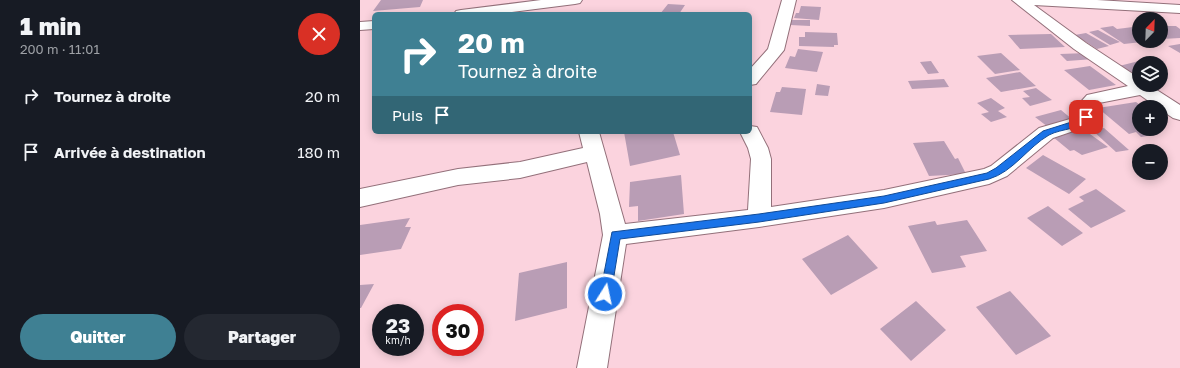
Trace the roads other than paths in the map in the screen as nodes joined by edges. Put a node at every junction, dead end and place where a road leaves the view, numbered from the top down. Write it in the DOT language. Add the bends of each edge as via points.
graph roads {
  1 [pos="575,0"];
  2 [pos="790,0"];
  3 [pos="1019,0"];
  4 [pos="1026,0"];
  5 [pos="1179,10"];
  6 [pos="477,12"];
  7 [pos="575,12"];
  8 [pos="372,24"];
  9 [pos="360,26"];
  10 [pos="752,78"];
  11 [pos="1132,83"];
  12 [pos="1132,91"];
  13 [pos="1146,92"];
  14 [pos="1180,114"];
  15 [pos="751,134"];
  16 [pos="592,143"];
  17 [pos="360,198"];
  18 [pos="759,218"];
  19 [pos="615,235"];
  20 [pos="592,368"];
  1 -- 6 [label="street"];
  1 -- 7 [label="street"];
  2 -- 10 [label="street" via="776,50"];
  3 -- 11 [label="street"];
  4 -- 5 [label="street"];
  8 -- 9 [label="street"];
  12 -- 18 [label="street" via="1093,99 1087,105 1084,121 1046,133 999,171 989,176 884,199"];
  13 -- 14 [label="street"];
  15 -- 18 [label="street" via="761,159"];
  16 -- 17 [label="street" via="520,170 458,177"];
  16 -- 19 [label="street" via="612,214"];
  18 -- 19 [label="street"];
  19 -- 20 [label="street"];
}
